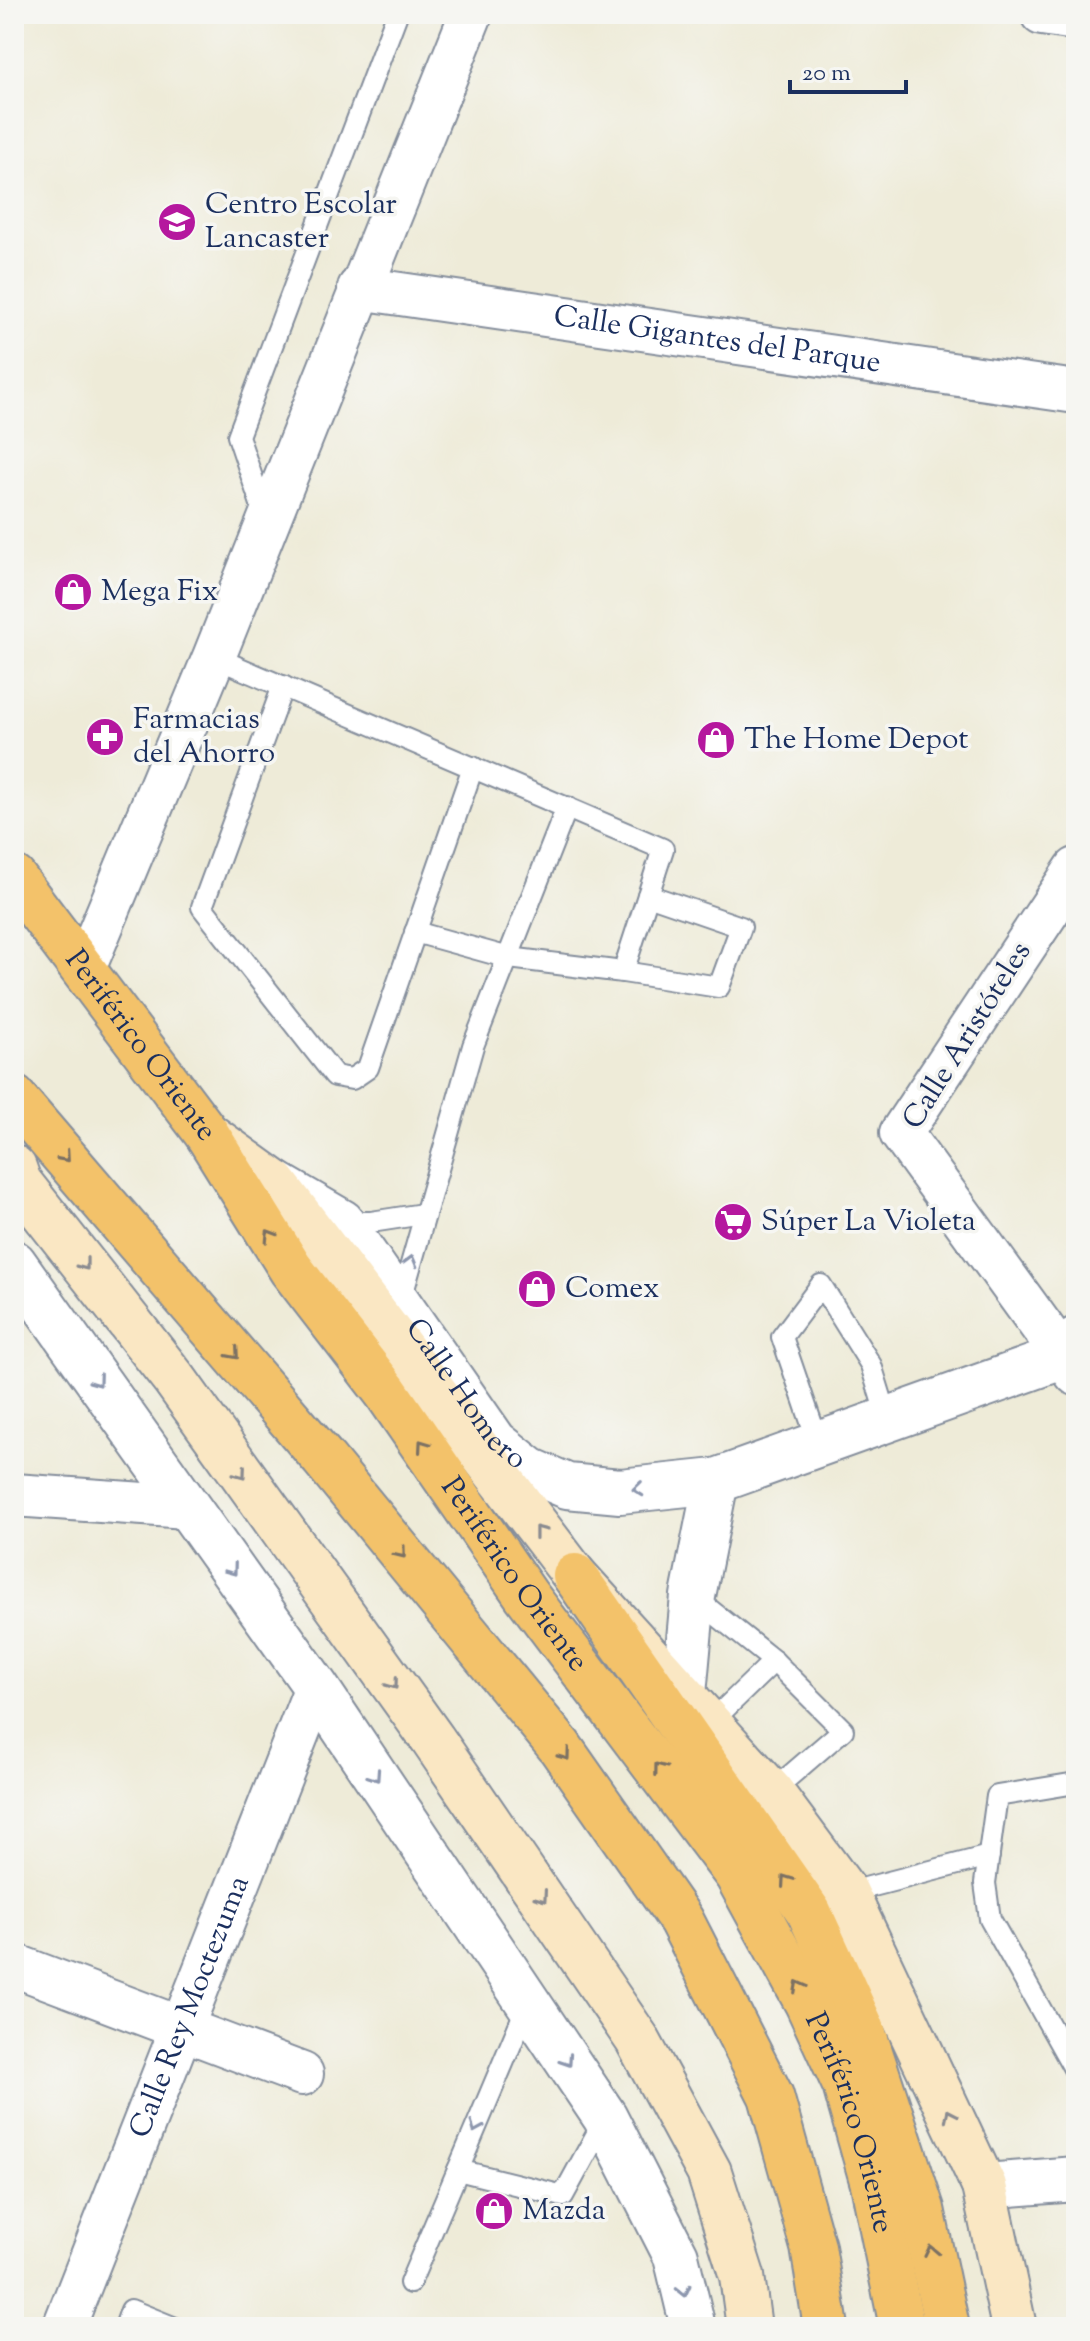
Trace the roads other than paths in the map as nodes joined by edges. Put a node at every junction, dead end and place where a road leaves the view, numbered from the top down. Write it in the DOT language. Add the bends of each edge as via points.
graph roads {
  1 [pos="397,14"];
  2 [pos="471,14"];
  3 [pos="1042,14"];
  4 [pos="1076,19"];
  5 [pos="359,288"];
  6 [pos="1076,392"];
  7 [pos="267,523"];
  8 [pos="214,657"];
  9 [pos="283,686"];
  10 [pos="473,767"];
  11 [pos="567,807"];
  12 [pos="1076,869"];
  13 [pos="14,878"];
  14 [pos="648,895"];
  15 [pos="415,932"];
  16 [pos="509,958"];
  17 [pos="84,969"];
  18 [pos="623,972"];
  19 [pos="14,1098"];
  20 [pos="207,1134"];
  21 [pos="16,1175"];
  22 [pos="275,1183"];
  23 [pos="423,1214"];
  24 [pos="342,1222"];
  25 [pos="14,1263"];
  26 [pos="399,1307"];
  27 [pos="52,1318"];
  28 [pos="1071,1357"];
  29 [pos="888,1420"];
  30 [pos="819,1445"];
  31 [pos="716,1481"];
  32 [pos="14,1495"];
  33 [pos="187,1507"];
  34 [pos="575,1576"];
  35 [pos="693,1596"];
  36 [pos="774,1661"];
  37 [pos="316,1687"];
  38 [pos="697,1708"];
  39 [pos="1076,1783"];
  40 [pos="771,1792"];
  41 [pos="989,1856"];
  42 [pos="846,1893"];
  43 [pos="14,1965"];
  44 [pos="528,2004"];
  45 [pos="180,2027"];
  46 [pos="1076,2072"];
  47 [pos="302,2074"];
  48 [pos="605,2117"];
  49 [pos="458,2170"];
  50 [pos="1076,2179"];
  51 [pos="984,2186"];
  52 [pos="410,2283"];
  53 [pos="64,2327"];
  54 [pos="125,2327"];
  55 [pos="173,2327"];
  56 [pos="693,2327"];
  57 [pos="749,2327"];
  58 [pos="826,2327"];
  59 [pos="902,2327"];
  60 [pos="947,2327"];
  61 [pos="1014,2327"];
  1 -- 7 [label="lane" via="238,436"];
  2 -- 5 [label="street"];
  3 -- 4 [label="street"];
  5 -- 6 [label="street, Calle Gigantes del Parque"];
  5 -- 7 [label="street"];
  7 -- 8 [label="street"];
  8 -- 9 [label="lane"];
  8 -- 17 [label="street"];
  9 -- 10 [label="lane"];
  9 -- 15 [label="lane" via="202,907 335,1076 352,1079 368,1068"];
  10 -- 11 [label="lane"];
  10 -- 15 [label="lane"];
  11 -- 14 [label="lane" via="663,849"];
  11 -- 16 [label="lane"];
  12 -- 28 [label="street, Calle Aristóteles" via="901,1133"];
  13 -- 17 [label="main road, Periférico Oriente"];
  14 -- 18 [label="lane"];
  14 -- 18 [label="lane" via="741,927 719,987"];
  15 -- 16 [label="lane"];
  16 -- 18 [label="lane"];
  16 -- 23 [label="lane" via="473,1046"];
  17 -- 20 [label="main road, Periférico Oriente"];
  19 -- 58 [label="main road, one-way" via="323,1458 560,1747 681,1920 771,2096 813,2247"];
  20 -- 22 [label="main road"];
  59 -- 20 [label="main road, Periférico Oriente, one-way" via="873,2184 845,2085 737,1875 291,1269"];
  21 -- 27 [label="street"];
  21 -- 57 [label="main road, one-way" via="175,1380 433,1740 637,2039 709,2172 742,2276"];
  22 -- 24 [label="street, Calle Homero"];
  34 -- 22 [label="main road, one-way"];
  23 -- 24 [label="lane"];
  26 -- 23 [label="lane, one-way"];
  24 -- 26 [label="street, Calle Homero"];
  25 -- 27 [label="street"];
  31 -- 26 [label="street, Calle Homero, one-way" via="620,1491 567,1486 530,1470 495,1442"];
  27 -- 33 [label="street, one-way"];
  28 -- 29 [label="street, Calle Homero"];
  29 -- 30 [label="street, Calle Homero"];
  29 -- 30 [label="lane" via="871,1365 821,1285 782,1337"];
  30 -- 31 [label="street, Calle Homero"];
  31 -- 35 [label="street"];
  32 -- 33 [label="street"];
  33 -- 37 [label="street, one-way"];
  34 -- 38 [label="main road"];
  60 -- 34 [label="main road, one-way" via="922,2209 897,2133 862,2028 809,1912"];
  35 -- 36 [label="lane"];
  35 -- 38 [label="street"];
  36 -- 38 [label="lane"];
  36 -- 40 [label="lane" via="843,1730"];
  37 -- 44 [label="street, one-way"];
  37 -- 45 [label="street, Calle Rey Moctezuma"];
  38 -- 40 [label="main road"];
  39 -- 41 [label="lane" via="997,1796"];
  40 -- 42 [label="main road"];
  41 -- 42 [label="lane"];
  41 -- 46 [label="lane" via="985,1883 990,1919"];
  51 -- 42 [label="main road, one-way"];
  43 -- 45 [label="street"];
  44 -- 48 [label="street, one-way"];
  44 -- 49 [label="lane, one-way"];
  45 -- 47 [label="street"];
  45 -- 53 [label="street, Calle Rey Moctezuma"];
  48 -- 49 [label="lane" via="563,2196"];
  48 -- 56 [label="street, one-way" via="676,2256"];
  49 -- 52 [label="lane"];
  50 -- 51 [label="street"];
  51 -- 61 [label="main road"];
  54 -- 55 [label="lane" via="131,2310"];
}
